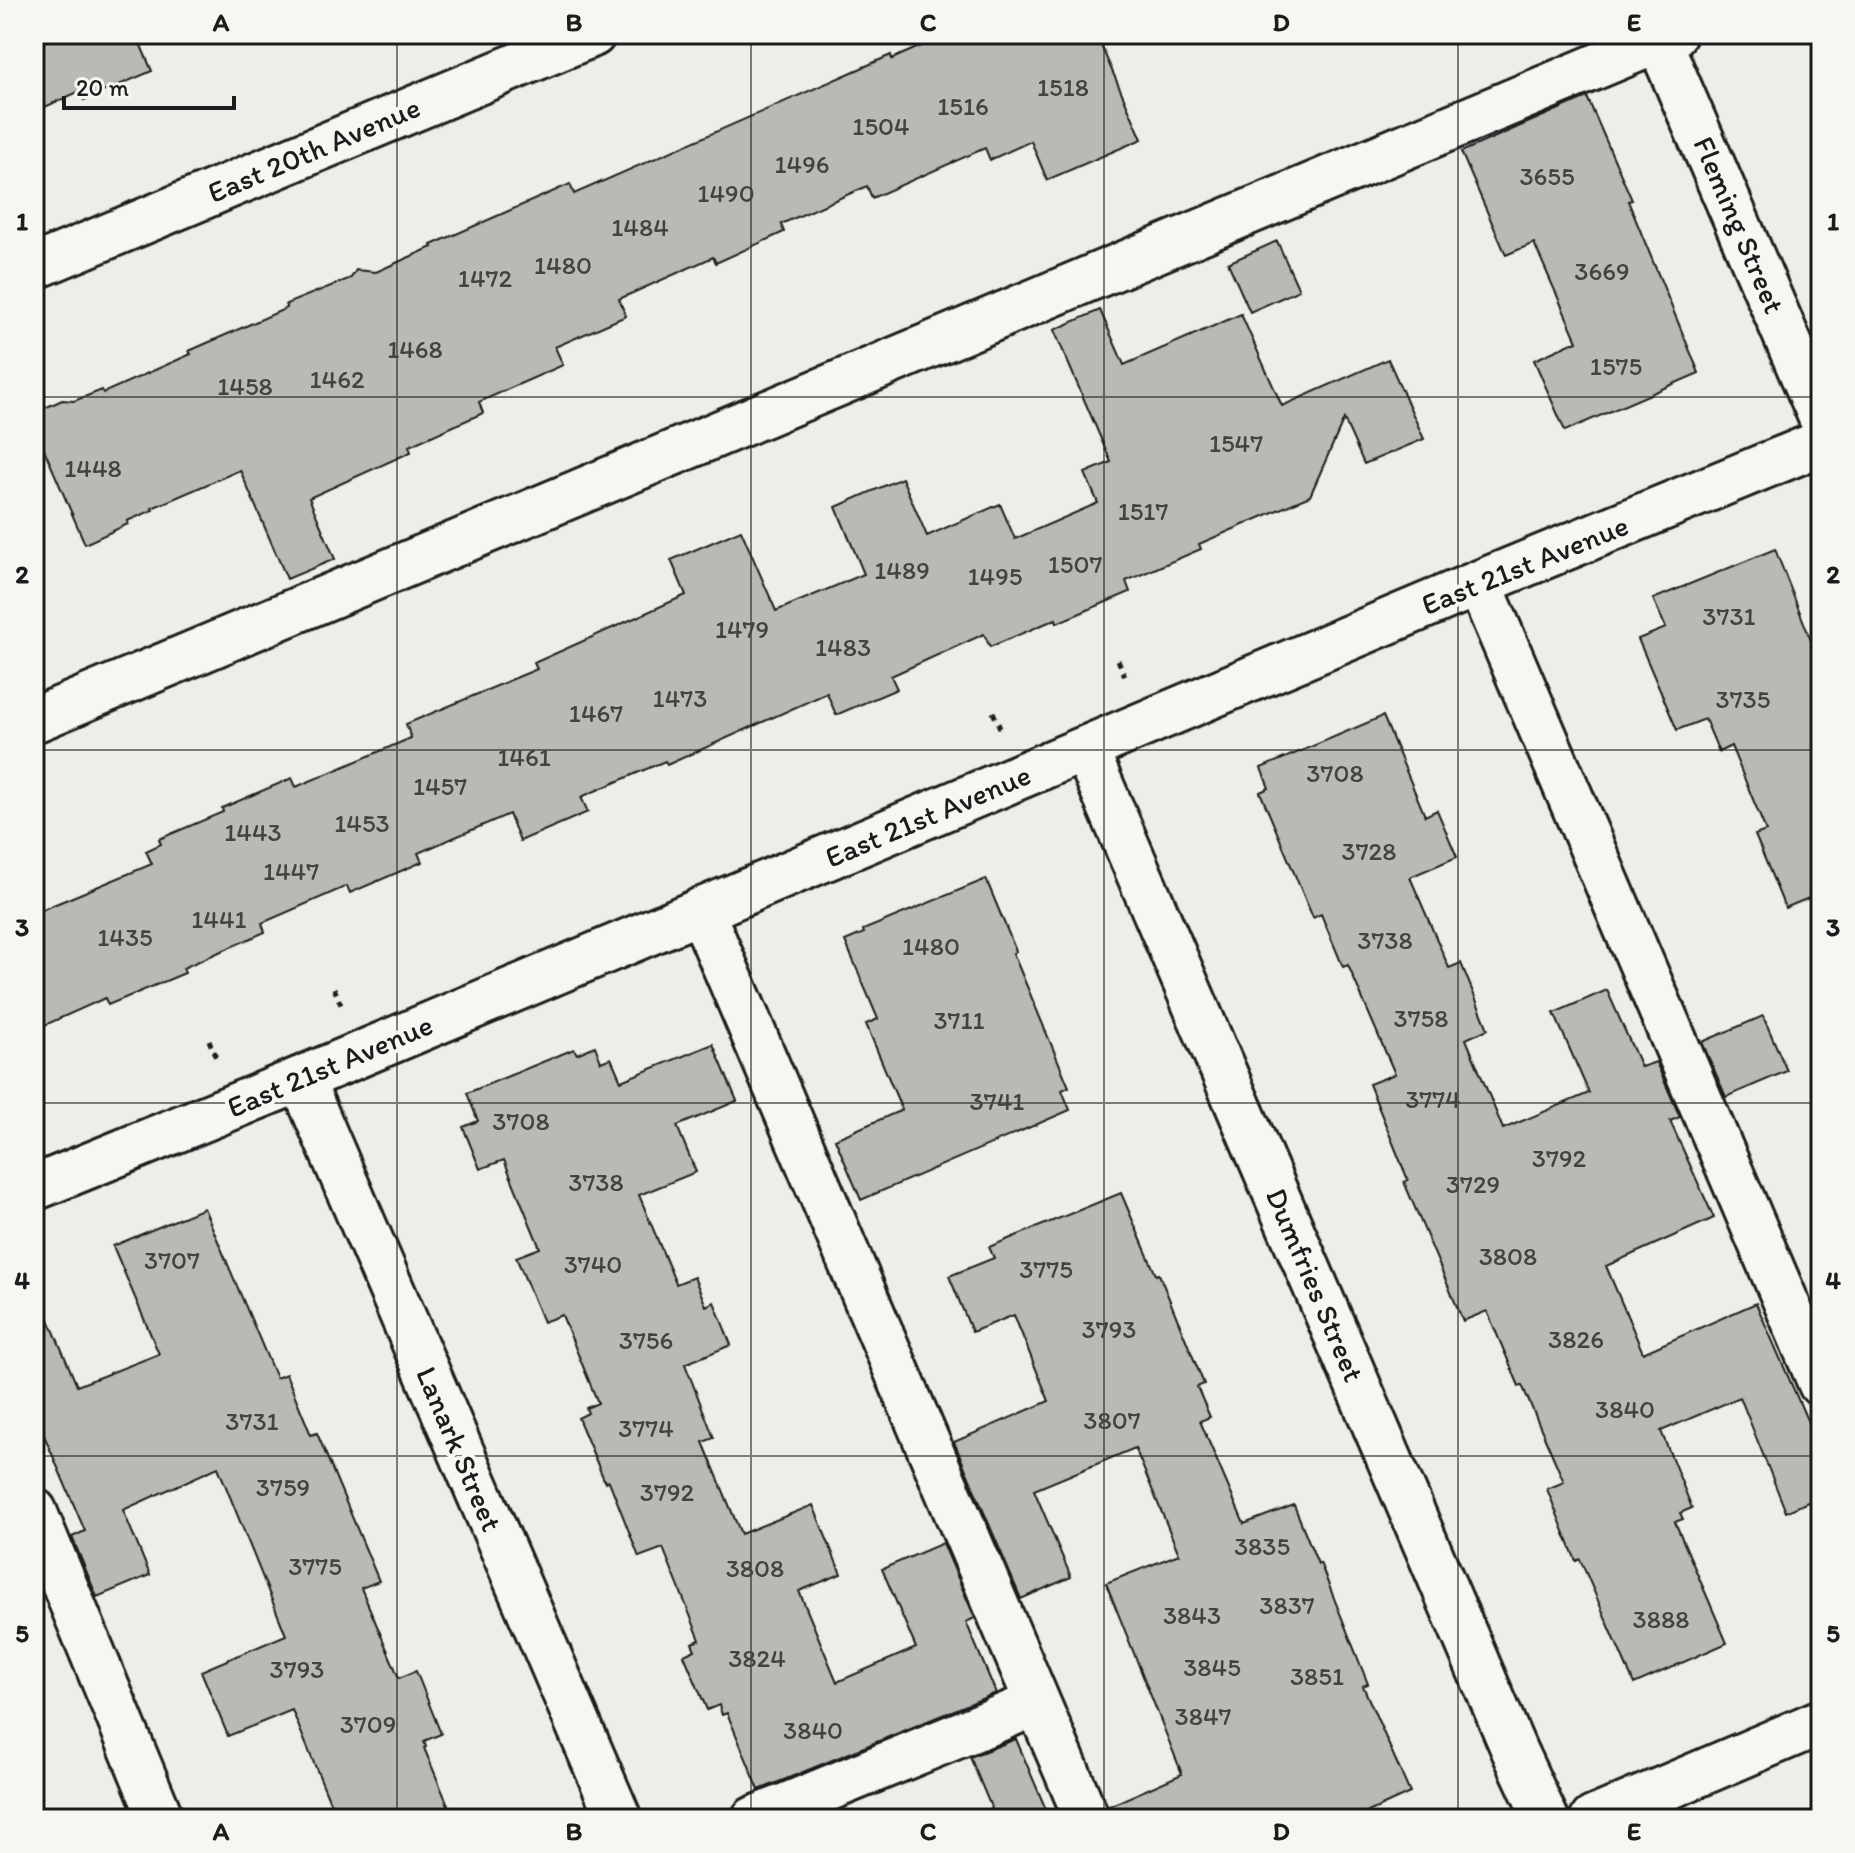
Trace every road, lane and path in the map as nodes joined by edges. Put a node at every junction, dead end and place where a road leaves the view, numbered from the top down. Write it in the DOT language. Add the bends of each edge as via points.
graph roads {
  1 [pos="593,34"];
  2 [pos="1663,36"];
  3 [pos="34,267"];
  4 [pos="1821,417"];
  5 [pos="1821,443"];
  6 [pos="1479,583"];
  7 [pos="34,720"];
  8 [pos="1086,750"];
  9 [pos="701,910"];
  10 [pos="301,1079"];
  11 [pos="34,1188"];
  12 [pos="1821,1384"];
  13 [pos="34,1511"];
  14 [pos="1037,1703"];
  15 [pos="1821,1722"];
  16 [pos="161,1819"];
  17 [pos="619,1819"];
  18 [pos="754,1819"];
  19 [pos="1087,1819"];
  20 [pos="1546,1819"];
  21 [pos="1593,1819"];
  1 -- 3 [label="street, East 20th Avenue"];
  2 -- 4 [label="street, Fleming Street"];
  2 -- 7 [label="street"];
  5 -- 6 [label="street, East 21st Avenue"];
  6 -- 8 [label="street, East 21st Avenue"];
  6 -- 12 [label="street"];
  8 -- 9 [label="street, East 21st Avenue"];
  8 -- 20 [label="street, Dumfries Street"];
  9 -- 10 [label="street, East 21st Avenue"];
  9 -- 14 [label="street"];
  10 -- 11 [label="street, East 21st Avenue"];
  10 -- 17 [label="street, Lanark Street"];
  13 -- 16 [label="street"];
  14 -- 18 [label="street"];
  14 -- 19 [label="street"];
  15 -- 21 [label="street"];
}
